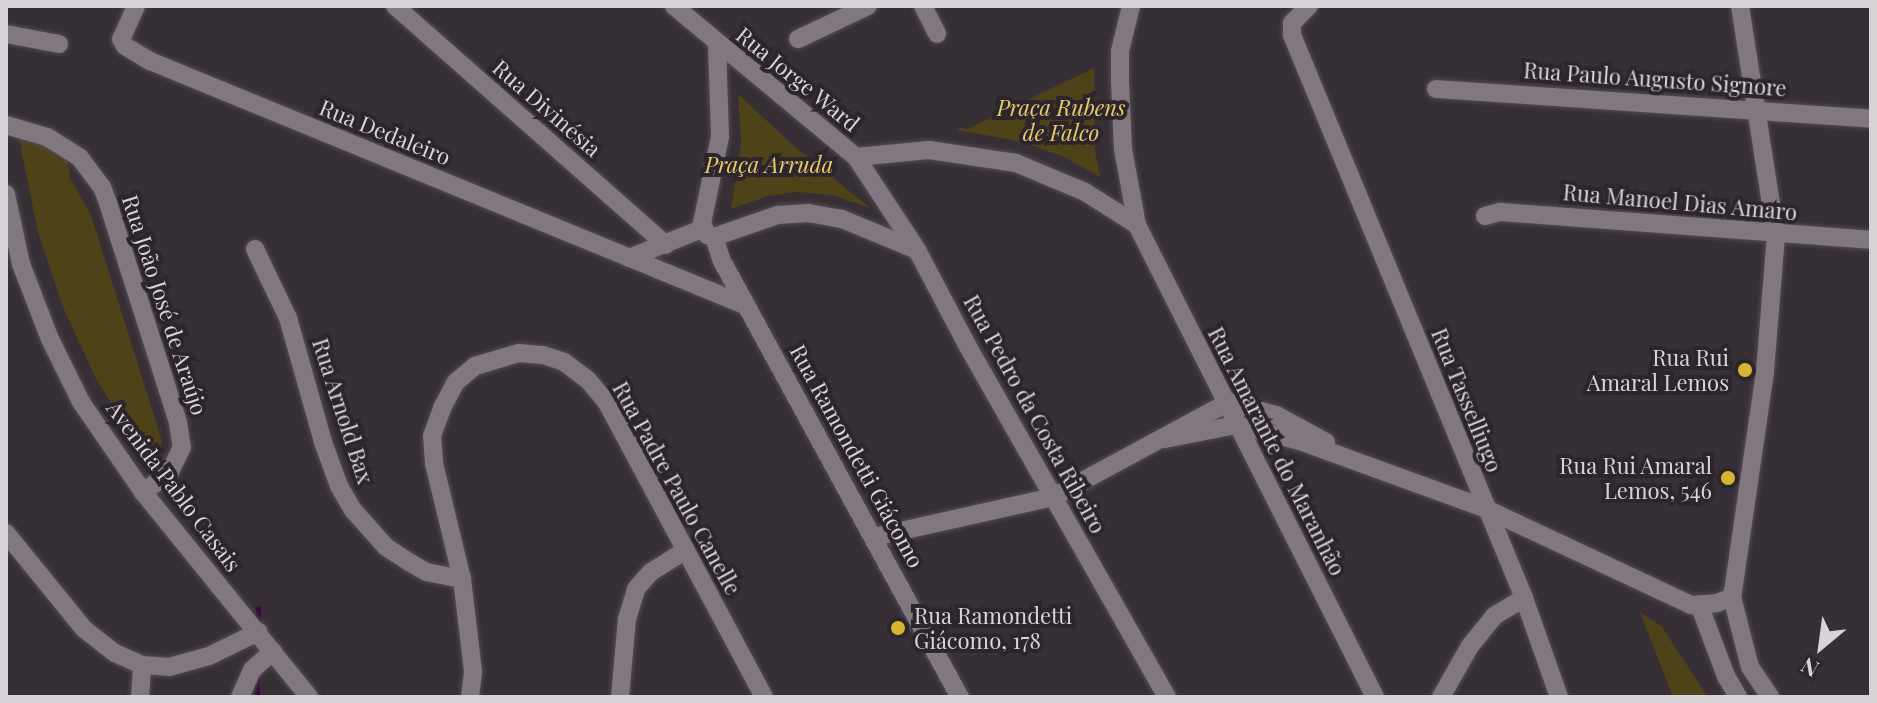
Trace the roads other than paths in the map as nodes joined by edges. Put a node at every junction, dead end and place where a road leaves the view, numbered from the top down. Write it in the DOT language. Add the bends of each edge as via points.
graph roads {
  1 [pos="136,6"];
  2 [pos="395,6"];
  3 [pos="674,6"];
  4 [pos="868,6"];
  5 [pos="923,6"];
  6 [pos="1131,6"];
  7 [pos="1309,6"];
  8 [pos="1740,6"];
  9 [pos="6,34"];
  10 [pos="937,34"];
  11 [pos="798,39"];
  12 [pos="59,44"];
  13 [pos="717,45"];
  14 [pos="1436,89"];
  15 [pos="1757,111"];
  16 [pos="1871,119"];
  17 [pos="6,125"];
  18 [pos="856,157"];
  19 [pos="6,194"];
  20 [pos="1485,216"];
  21 [pos="1137,225"];
  22 [pos="708,233"];
  23 [pos="1776,235"];
  24 [pos="1871,240"];
  25 [pos="666,245"];
  26 [pos="255,249"];
  27 [pos="917,250"];
  28 [pos="629,258"];
  29 [pos="747,306"];
  30 [pos="1229,402"];
  31 [pos="1236,425"];
  32 [pos="1165,439"];
  33 [pos="1351,458"];
  34 [pos="143,492"];
  35 [pos="1053,497"];
  36 [pos="1484,508"];
  37 [pos="6,533"];
  38 [pos="874,537"];
  39 [pos="686,550"];
  40 [pos="462,579"];
  41 [pos="1732,597"];
  42 [pos="1524,598"];
  43 [pos="1700,607"];
  44 [pos="258,632"];
  45 [pos="273,651"];
  46 [pos="142,665"];
  47 [pos="1750,667"];
  48 [pos="1726,676"];
  49 [pos="140,697"];
  50 [pos="240,697"];
  51 [pos="309,697"];
  52 [pos="470,697"];
  53 [pos="620,697"];
  54 [pos="764,697"];
  55 [pos="960,697"];
  56 [pos="1167,697"];
  57 [pos="1375,697"];
  58 [pos="1441,697"];
  59 [pos="1559,697"];
  60 [pos="1738,697"];
  61 [pos="1770,697"];
  1 -- 28 [label="street, Rua Dedaleiro" via="121,33 125,46 150,61"];
  2 -- 25 [label="street, Rua Divinésia"];
  3 -- 13 [label="street, Rua Jorge Ward"];
  4 -- 11 [label="street"];
  5 -- 10 [label="street"];
  6 -- 21 [label="street, Rua Amarante do Maranhão" via="1120,51 1120,81 1123,149"];
  7 -- 36 [label="street, Rua Tasselliugo" via="1292,23 1292,35"];
  8 -- 15 [label="street"];
  9 -- 12 [label="street"];
  13 -- 18 [label="street, Rua Jorge Ward"];
  13 -- 22 [label="street" via="720,137"];
  14 -- 15 [label="street, Rua Paulo Augusto Signore"];
  15 -- 16 [label="street, Rua Paulo Augusto Signore"];
  15 -- 23 [label="street"];
  17 -- 34 [label="street, Rua João José de Araújo" via="47,137 80,158 108,203 182,447 170,472"];
  18 -- 21 [label="street" via="929,150 1016,163 1085,192"];
  18 -- 27 [label="street, Rua Pedro da Costa Ribeiro"];
  19 -- 34 [label="street, Avenida Pablo Casais" via="21,264 50,339 81,402"];
  20 -- 23 [label="street, Rua Manoel Dias Amaro" via="1500,212"];
  21 -- 30 [label="street, Rua Amarante do Maranhão"];
  22 -- 25 [label="street"];
  22 -- 27 [label="street" via="808,213 842,219"];
  22 -- 29 [label="street, Rua Ramondetti Giácomo"];
  23 -- 24 [label="street, Rua Manoel Dias Amaro"];
  23 -- 41 [label="street" via="1765,372"];
  25 -- 28 [label="street"];
  26 -- 40 [label="street, Rua Arnold Bax" via="288,318 323,442 353,510 386,547 409,562 426,572"];
  27 -- 35 [label="street, Rua Pedro da Costa Ribeiro"];
  28 -- 29 [label="street, Rua Dedaleiro"];
  29 -- 38 [label="street, Rua Ramondetti Giácomo"];
  30 -- 31 [label="street, Rua Amarante do Maranhão"];
  30 -- 32 [label="street"];
  30 -- 33 [label="street" via="1276,415"];
  31 -- 32 [label="street"];
  31 -- 33 [label="street"];
  31 -- 57 [label="street, Rua Amarante do Maranhão"];
  32 -- 35 [label="street"];
  33 -- 36 [label="street"];
  34 -- 44 [label="street, Avenida Pablo Casais"];
  35 -- 38 [label="street"];
  35 -- 56 [label="street, Rua Pedro da Costa Ribeiro"];
  36 -- 42 [label="street, Rua Tasselliugo"];
  36 -- 43 [label="street"];
  37 -- 46 [label="street" via="84,629 115,653"];
  38 -- 55 [label="street, Rua Ramondetti Giácomo"];
  39 -- 40 [label="street, Rua Padre Paulo Canelle" via="607,403 588,380 564,362 519,353 475,366 456,382 432,436"];
  39 -- 53 [label="street" via="651,572 636,589 627,619"];
  39 -- 54 [label="street, Rua Padre Paulo Canelle"];
  40 -- 52 [label="street, Rua Padre Paulo Canelle" via="473,671"];
  41 -- 43 [label="street"];
  41 -- 47 [label="street"];
  42 -- 58 [label="street" via="1494,616"];
  42 -- 59 [label="street, Rua Tasselliugo"];
  43 -- 48 [label="street"];
  44 -- 45 [label="street, Avenida Pablo Casais"];
  44 -- 46 [label="street" via="182,664"];
  45 -- 50 [label="street" via="252,670"];
  45 -- 51 [label="street, Avenida Pablo Casais"];
  46 -- 49 [label="street"];
  47 -- 48 [label="street"];
  47 -- 61 [label="street"];
  48 -- 60 [label="street"];
}
